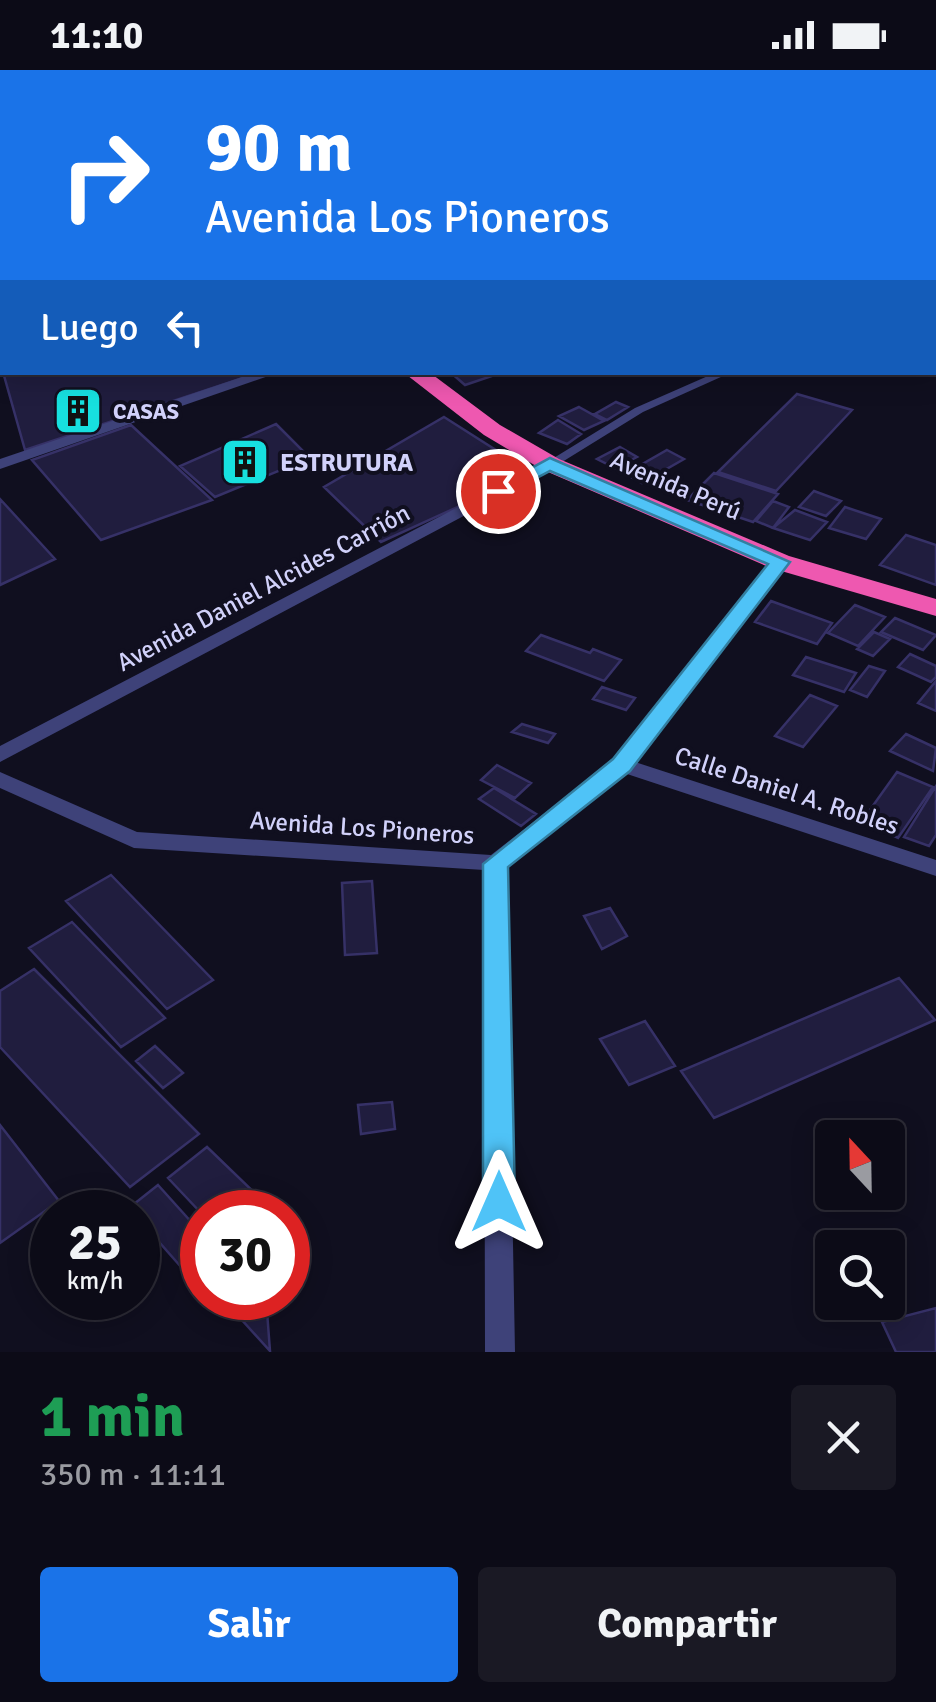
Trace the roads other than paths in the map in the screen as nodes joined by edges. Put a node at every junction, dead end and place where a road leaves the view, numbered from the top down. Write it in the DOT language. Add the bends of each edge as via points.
graph roads {
  1 [pos="265,375"];
  2 [pos="418,375"];
  3 [pos="721,375"];
  4 [pos="0,464"];
  5 [pos="550,464"];
  6 [pos="780,562"];
  7 [pos="936,608"];
  8 [pos="0,755"];
  9 [pos="622,765"];
  10 [pos="0,780"];
  11 [pos="496,864"];
  12 [pos="936,868"];
  13 [pos="500,1352"];
  1 -- 4 [label="street"];
  2 -- 5 [label="highway, Avenida Perú"];
  3 -- 5 [label="lane" via="639,410"];
  5 -- 6 [label="highway, Avenida Perú"];
  5 -- 8 [label="street, Avenida Daniel Alcides Carrión"];
  6 -- 7 [label="highway, Avenida Perú"];
  6 -- 9 [label="street, Avenida Los Pioneros"];
  9 -- 11 [label="street, Avenida Los Pioneros"];
  9 -- 12 [label="street, Calle Daniel A. Robles"];
  10 -- 11 [label="street, Avenida Los Pioneros" via="134,840"];
  11 -- 13 [label="street"];
}
